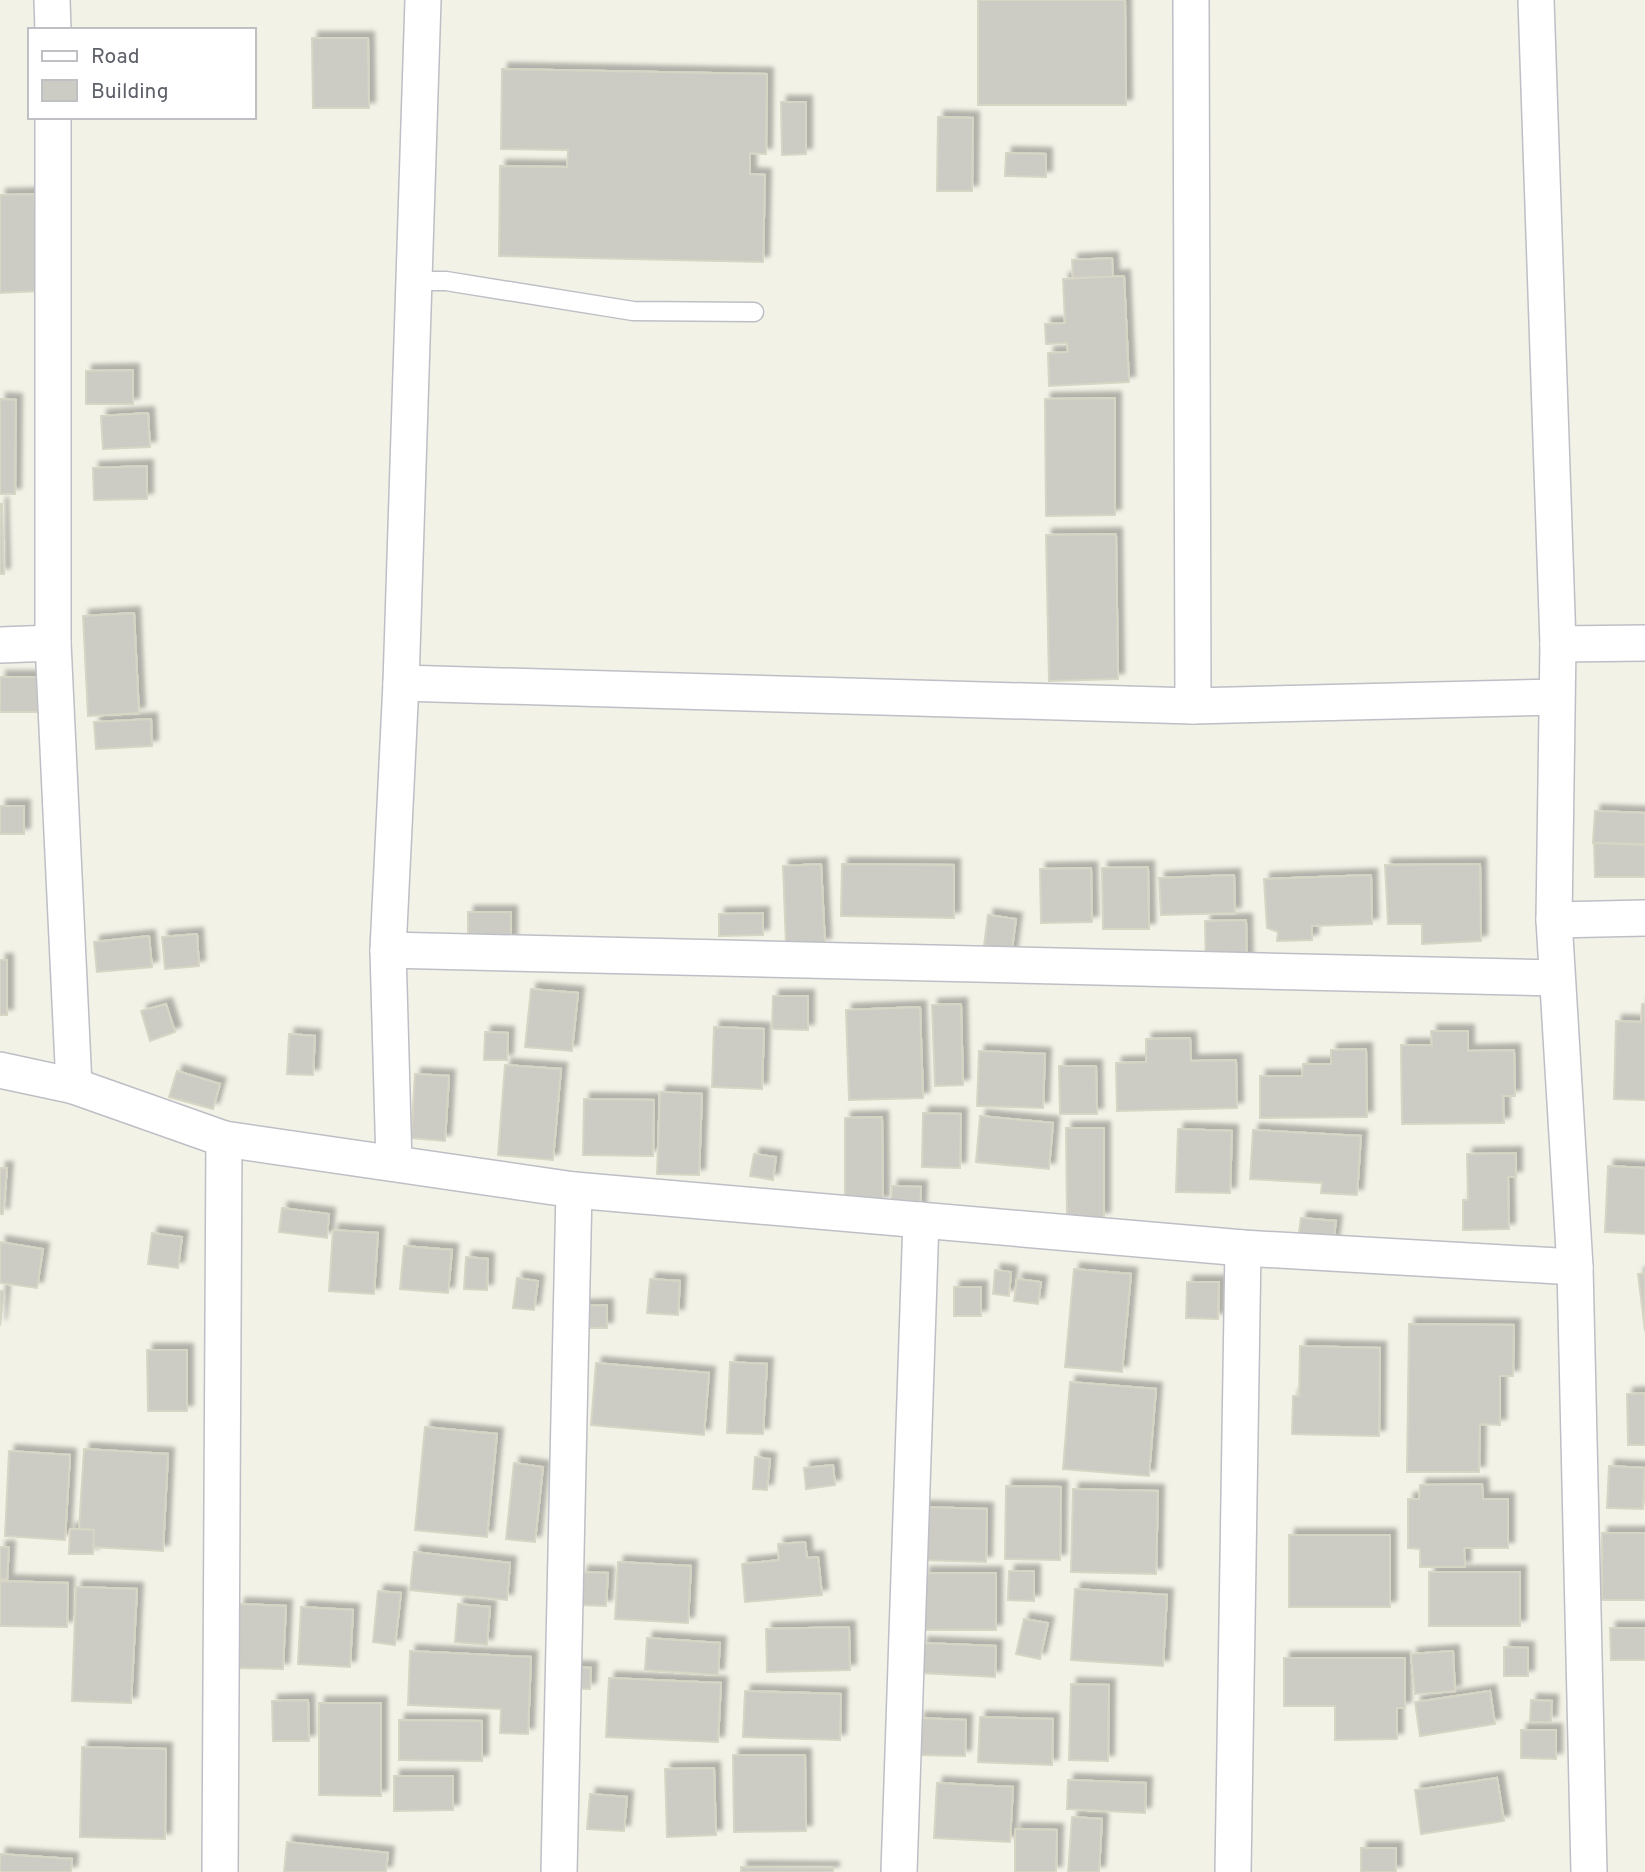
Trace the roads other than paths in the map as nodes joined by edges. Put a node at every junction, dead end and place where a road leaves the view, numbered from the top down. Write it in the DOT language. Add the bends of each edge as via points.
graph roads {
  1 [pos="52,0"];
  2 [pos="423,0"];
  3 [pos="1191,0"];
  4 [pos="1536,0"];
  5 [pos="52,28"];
  6 [pos="52,119"];
  7 [pos="416,281"];
  8 [pos="754,312"];
  9 [pos="53,643"];
  10 [pos="1645,643"];
  11 [pos="1558,644"];
  12 [pos="0,645"];
  13 [pos="401,683"];
  14 [pos="1556,697"];
  15 [pos="1193,706"];
  16 [pos="1645,918"];
  17 [pos="1554,920"];
  18 [pos="388,950"];
  19 [pos="1556,978"];
  20 [pos="0,1070"];
  21 [pos="74,1086"];
  22 [pos="225,1139"];
  23 [pos="394,1163"];
  24 [pos="574,1190"];
  25 [pos="921,1220"];
  26 [pos="1244,1248"];
  27 [pos="1575,1267"];
  28 [pos="220,1872"];
  29 [pos="559,1872"];
  30 [pos="899,1872"];
  31 [pos="1233,1872"];
  32 [pos="1589,1872"];
  1 -- 5 [label="street"];
  2 -- 7 [label="street"];
  3 -- 15 [label="street"];
  4 -- 11 [label="street"];
  6 -- 9 [label="street"];
  7 -- 8 [label="lane" via="446,281 634,311"];
  7 -- 13 [label="street"];
  9 -- 12 [label="street"];
  9 -- 21 [label="street"];
  10 -- 11 [label="street"];
  11 -- 14 [label="street"];
  13 -- 15 [label="street"];
  13 -- 18 [label="street"];
  14 -- 15 [label="street"];
  14 -- 17 [label="street"];
  16 -- 17 [label="street"];
  17 -- 19 [label="street"];
  18 -- 19 [label="street"];
  18 -- 23 [label="street"];
  19 -- 27 [label="street"];
  20 -- 21 [label="street"];
  21 -- 22 [label="street"];
  22 -- 23 [label="street"];
  22 -- 28 [label="street"];
  23 -- 24 [label="street"];
  24 -- 25 [label="street"];
  24 -- 29 [label="street"];
  25 -- 26 [label="street"];
  25 -- 30 [label="street"];
  26 -- 27 [label="street"];
  26 -- 31 [label="street"];
  27 -- 32 [label="street"];
}
